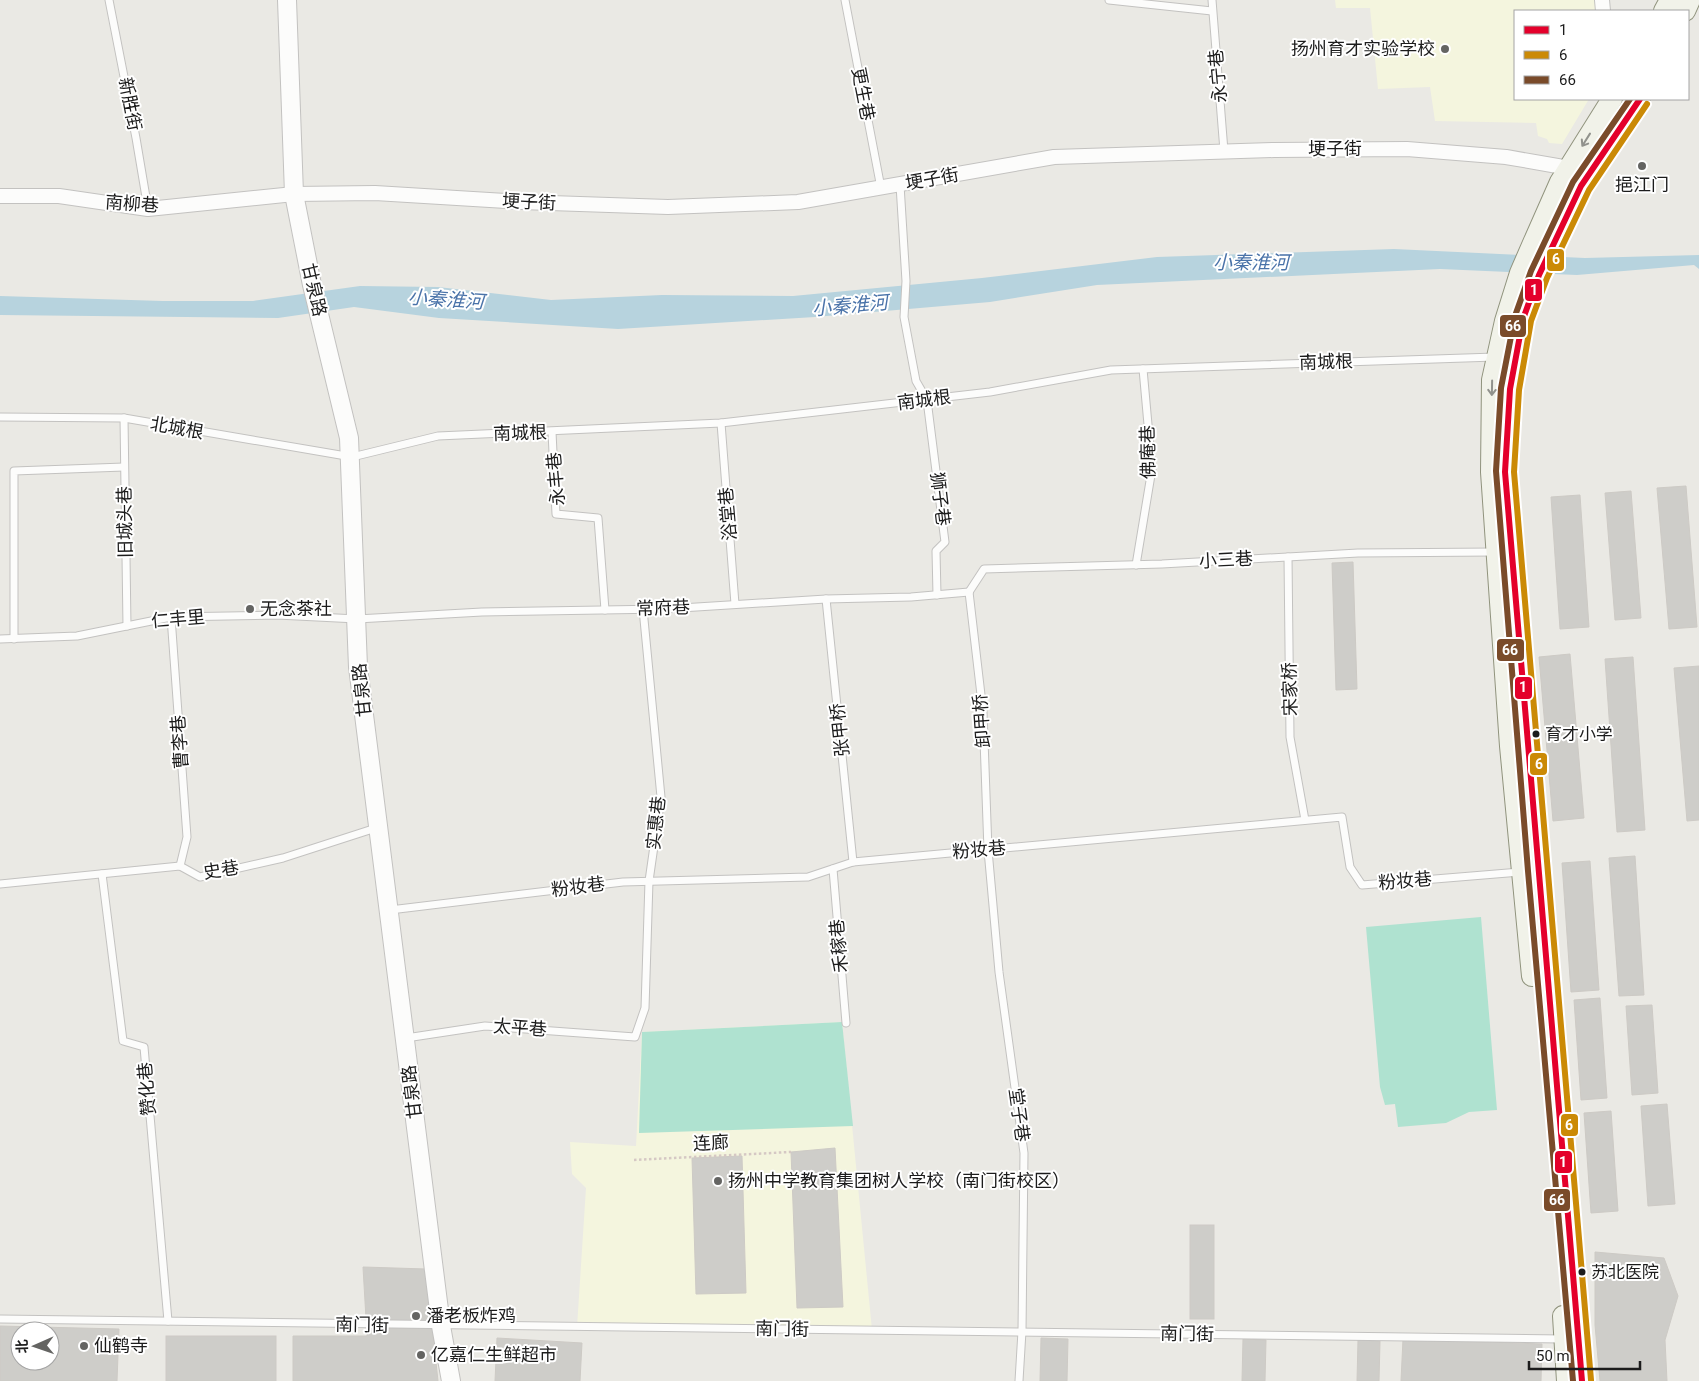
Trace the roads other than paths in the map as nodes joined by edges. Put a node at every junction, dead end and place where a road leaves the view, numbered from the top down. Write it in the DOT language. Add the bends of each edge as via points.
graph roads {
  1 [pos="109,0"];
  2 [pos="287,0"];
  3 [pos="845,0"];
  4 [pos="1109,0"];
  5 [pos="1212,0"];
  6 [pos="1212,11"];
  7 [pos="1611,100"];
  8 [pos="1639,100"];
  9 [pos="1224,151"];
  10 [pos="1569,168"];
  11 [pos="900,184"];
  12 [pos="881,188"];
  13 [pos="294,194"];
  14 [pos="0,196"];
  15 [pos="148,209"];
  16 [pos="1529,274"];
  17 [pos="1497,357"];
  18 [pos="1143,369"];
  19 [pos="928,400"];
  20 [pos="0,417"];
  21 [pos="124,418"];
  22 [pos="721,423"];
  23 [pos="552,432"];
  24 [pos="352,456"];
  25 [pos="124,467"];
  26 [pos="1496,552"];
  27 [pos="1288,557"];
  28 [pos="1136,565"];
  29 [pos="969,592"];
  30 [pos="936,595"];
  31 [pos="826,599"];
  32 [pos="735,604"];
  33 [pos="643,609"];
  34 [pos="605,610"];
  35 [pos="172,617"];
  36 [pos="358,619"];
  37 [pos="127,626"];
  38 [pos="14,639"];
  39 [pos="0,640"];
  40 [pos="1305,820"];
  41 [pos="379,828"];
  42 [pos="988,850"];
  43 [pos="853,862"];
  44 [pos="180,866"];
  45 [pos="833,869"];
  46 [pos="1522,872"];
  47 [pos="102,874"];
  48 [pos="649,881"];
  49 [pos="0,884"];
  50 [pos="387,910"];
  51 [pos="846,1023"];
  52 [pos="635,1037"];
  53 [pos="406,1038"];
  54 [pos="0,1319"];
  55 [pos="168,1321"];
  56 [pos="441,1326"];
  57 [pos="1022,1332"];
  58 [pos="1565,1340"];
  59 [pos="452,1381"];
  60 [pos="1019,1381"];
  61 [pos="1567,1381"];
  62 [pos="1582,1381"];
  1 -- 15 [label="lane, 新胜街"];
  2 -- 13 [label="street, 甘泉路"];
  3 -- 12 [label="lane, 更生巷"];
  4 -- 6 [label="lane"];
  5 -- 6 [label="lane, 永宁巷"];
  6 -- 9 [label="lane, 永宁巷"];
  7 -- 10 [label="main road, one-way"];
  8 -- 16 [label="main road" via="1581,186 1552,246"];
  9 -- 10 [label="street, 埂子街" via="1407,149 1506,157"];
  9 -- 11 [label="street, 埂子街" via="1054,158"];
  10 -- 16 [label="main road" via="1529,251"];
  11 -- 12 [label="street, 埂子街"];
  11 -- 19 [label="lane" via="906,281 904,317 916,381"];
  12 -- 13 [label="street, 埂子街" via="798,202 668,207 375,193"];
  13 -- 15 [label="street, 南柳巷"];
  13 -- 24 [label="street, 甘泉路"];
  14 -- 15 [label="street, 南柳巷" via="59,196"];
  16 -- 17 [label="main road" via="1505,320"];
  16 -- 62 [label="main road" via="1510,389 1505,472"];
  17 -- 18 [label="lane, 南城根"];
  17 -- 26 [label="main road, one-way" via="1492,380 1491,463"];
  18 -- 19 [label="lane, 南城根" via="1111,370"];
  18 -- 28 [label="lane, 佛庵巷" via="1152,469"];
  19 -- 22 [label="lane, 南城根"];
  19 -- 30 [label="lane, 狮子巷" via="945,542 936,551"];
  20 -- 21 [label="lane, 北城根"];
  21 -- 24 [label="lane, 北城根"];
  21 -- 25 [label="lane, 旧城头巷"];
  22 -- 23 [label="lane, 南城根"];
  22 -- 32 [label="lane, 浴堂巷"];
  23 -- 24 [label="lane, 南城根" via="438,436"];
  23 -- 34 [label="lane, 永丰巷" via="556,514 598,518"];
  24 -- 36 [label="street, 甘泉路"];
  25 -- 37 [label="lane, 旧城头巷"];
  25 -- 38 [label="lane" via="14,471"];
  26 -- 27 [label="lane, 小三巷"];
  26 -- 46 [label="main road"];
  27 -- 28 [label="lane, 小三巷"];
  27 -- 40 [label="lane, 宋家桥" via="1290,737"];
  28 -- 29 [label="lane, 小三巷" via="984,569"];
  29 -- 30 [label="lane, 常府巷"];
  29 -- 42 [label="lane, 卸甲桥" via="983,712"];
  30 -- 31 [label="lane, 常府巷"];
  31 -- 32 [label="lane, 常府巷"];
  31 -- 43 [label="lane, 张甲桥"];
  32 -- 33 [label="lane, 常府巷"];
  33 -- 34 [label="lane, 常府巷"];
  33 -- 48 [label="lane, 实惠巷" via="661,797"];
  34 -- 36 [label="lane, 常府巷"];
  35 -- 36 [label="lane, 仁丰里" via="277,615"];
  35 -- 37 [label="lane, 仁丰里"];
  35 -- 44 [label="lane, 曹李巷" via="187,837"];
  36 -- 41 [label="street, 甘泉路" via="358,667"];
  37 -- 38 [label="lane, 仁丰里" via="78,636"];
  38 -- 39 [label="lane, 仁丰里"];
  40 -- 42 [label="lane, 粉妆巷"];
  40 -- 46 [label="lane, 粉妆巷" via="1342,817 1350,867 1362,885"];
  41 -- 44 [label="lane, 史巷" via="283,858 200,877"];
  41 -- 50 [label="street, 甘泉路"];
  42 -- 43 [label="lane, 粉妆巷"];
  42 -- 57 [label="lane, 堂子巷" via="999,972 1024,1154"];
  43 -- 45 [label="lane, 粉妆巷"];
  44 -- 47 [label="lane, 史巷"];
  45 -- 48 [label="lane, 粉妆巷" via="808,877"];
  45 -- 51 [label="lane, 禾稼巷"];
  46 -- 58 [label="main road"];
  47 -- 49 [label="lane, 史巷"];
  47 -- 55 [label="lane, 赞化巷" via="123,1041 144,1047"];
  48 -- 50 [label="lane, 粉妆巷"];
  48 -- 52 [label="lane, 实惠巷" via="644,1008"];
  50 -- 53 [label="street, 甘泉路"];
  52 -- 53 [label="lane, 太平巷" via="485,1026"];
  53 -- 56 [label="street, 甘泉路"];
  54 -- 55 [label="lane, 南门街"];
  55 -- 56 [label="lane, 南门街"];
  56 -- 57 [label="lane, 南门街"];
  56 -- 59 [label="street, 甘泉路"];
  57 -- 58 [label="lane, 南门街"];
  57 -- 60 [label="lane, 堂子巷"];
  58 -- 61 [label="main road"];
}
